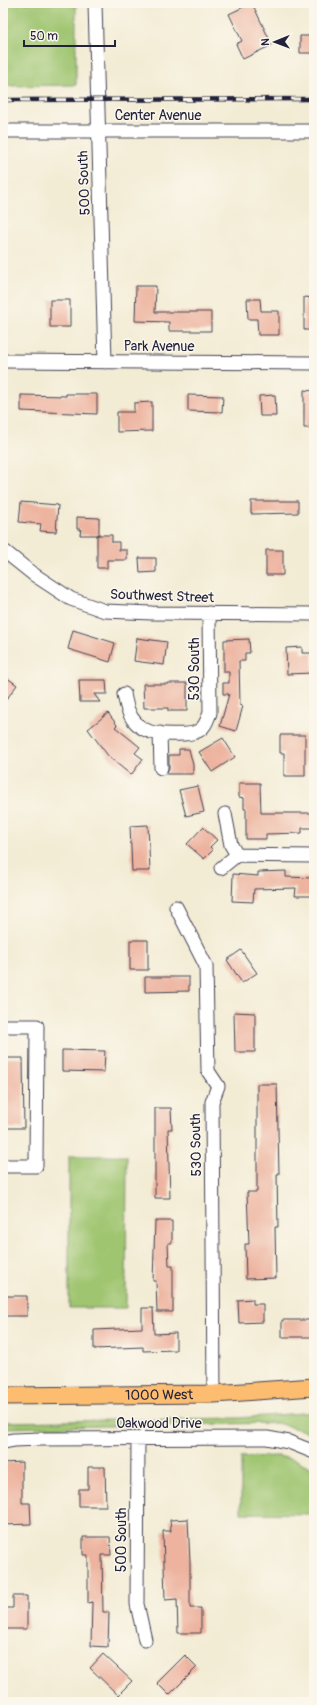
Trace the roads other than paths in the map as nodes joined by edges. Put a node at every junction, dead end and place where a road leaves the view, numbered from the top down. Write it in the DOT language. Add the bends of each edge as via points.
graph roads {
  1 [pos="95,3"];
  2 [pos="3,131"];
  3 [pos="98,131"];
  4 [pos="314,131"];
  5 [pos="3,361"];
  6 [pos="105,362"];
  7 [pos="314,363"];
  8 [pos="3,550"];
  9 [pos="209,613"];
  10 [pos="314,614"];
  11 [pos="124,694"];
  12 [pos="160,733"];
  13 [pos="161,768"];
  14 [pos="225,814"];
  15 [pos="237,856"];
  16 [pos="314,856"];
  17 [pos="221,868"];
  18 [pos="176,907"];
  19 [pos="3,1026"];
  20 [pos="3,1166"];
  21 [pos="314,1387"];
  22 [pos="214,1394"];
  23 [pos="3,1396"];
  24 [pos="138,1439"];
  25 [pos="3,1442"];
  26 [pos="314,1452"];
  27 [pos="145,1640"];
  1 -- 3 [label="street, 500 South"];
  2 -- 3 [label="street, Center Avenue"];
  3 -- 4 [label="street, Center Avenue"];
  3 -- 6 [label="street, 500 South"];
  5 -- 6 [label="street, Park Avenue"];
  6 -- 7 [label="street, Park Avenue"];
  8 -- 9 [label="street, Southwest Street" via="72,600 105,611"];
  9 -- 10 [label="street, Southwest Street"];
  9 -- 12 [label="street, 530 South" via="210,713 206,724 198,732"];
  11 -- 12 [label="street" via="128,710 135,722 145,730"];
  12 -- 13 [label="street"];
  14 -- 15 [label="street" via="231,845"];
  15 -- 16 [label="street"];
  15 -- 17 [label="street"];
  18 -- 22 [label="street, 530 South" via="206,966 208,1071 218,1086 212,1102"];
  19 -- 20 [label="street" via="37,1026 36,1166"];
  21 -- 22 [label="main road, 1000 West"];
  22 -- 23 [label="main road, 1000 West"];
  24 -- 25 [label="street, Oakwood Drive" via="41,1439"];
  24 -- 26 [label="street, Oakwood Drive" via="267,1438 289,1442"];
  24 -- 27 [label="street, 500 South" via="137,1604"];
}
